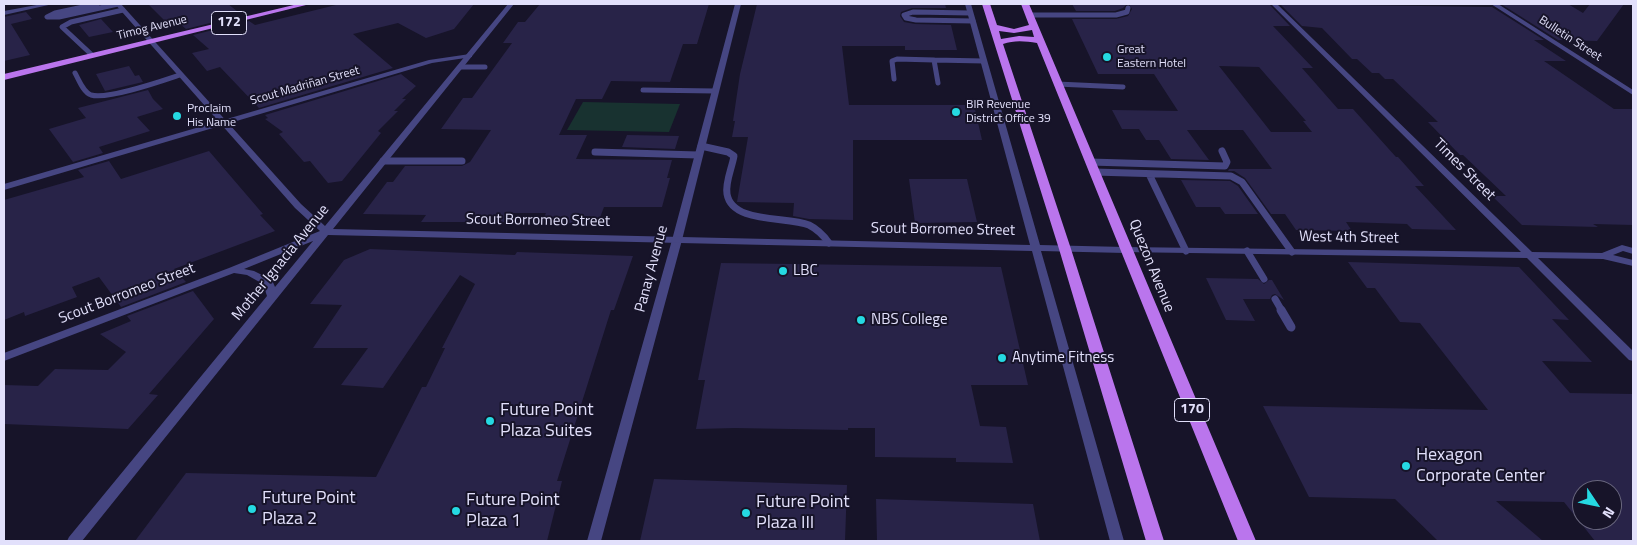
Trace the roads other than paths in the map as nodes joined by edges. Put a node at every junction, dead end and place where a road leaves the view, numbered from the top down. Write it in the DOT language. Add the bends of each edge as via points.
graph roads {
  1 [pos="50,4"];
  2 [pos="97,4"];
  3 [pos="306,4"];
  4 [pos="511,4"];
  5 [pos="738,4"];
  6 [pos="968,4"];
  7 [pos="986,4"];
  8 [pos="1025,4"];
  9 [pos="1274,4"];
  10 [pos="1494,4"];
  11 [pos="120,6"];
  12 [pos="1126,6"];
  13 [pos="4,14"];
  14 [pos="1029,15"];
  15 [pos="971,17"];
  16 [pos="1033,26"];
  17 [pos="994,27"];
  18 [pos="151,41"];
  19 [pos="1040,42"];
  20 [pos="998,43"];
  21 [pos="92,56"];
  22 [pos="470,56"];
  23 [pos="934,60"];
  24 [pos="984,61"];
  25 [pos="461,67"];
  26 [pos="485,67"];
  27 [pos="75,73"];
  28 [pos="180,75"];
  29 [pos="4,77"];
  30 [pos="894,79"];
  31 [pos="938,82"];
  32 [pos="1058,84"];
  33 [pos="1123,87"];
  34 [pos="643,90"];
  35 [pos="715,91"];
  36 [pos="1633,93"];
  37 [pos="223,122"];
  38 [pos="700,150"];
  39 [pos="1222,151"];
  40 [pos="594,152"];
  41 [pos="462,161"];
  42 [pos="383,162"];
  43 [pos="1092,167"];
  44 [pos="1149,174"];
  45 [pos="4,187"];
  46 [pos="326,232"];
  47 [pos="677,240"];
  48 [pos="829,243"];
  49 [pos="1034,247"];
  50 [pos="1065,249"];
  51 [pos="1094,249"];
  52 [pos="1125,250"];
  53 [pos="1186,250"];
  54 [pos="1247,251"];
  55 [pos="1633,251"];
  56 [pos="1292,252"];
  57 [pos="1529,255"];
  58 [pos="1603,256"];
  59 [pos="1633,263"];
  60 [pos="233,270"];
  61 [pos="1264,280"];
  62 [pos="272,296"];
  63 [pos="1275,299"];
  64 [pos="1291,327"];
  65 [pos="4,357"];
  66 [pos="1633,358"];
  67 [pos="74,541"];
  68 [pos="594,541"];
  69 [pos="1117,541"];
  70 [pos="1155,541"];
  71 [pos="1247,541"];
  1 -- 13 [label="street"];
  2 -- 11 [label="lane" via="47,17"];
  3 -- 18 [label="main road, Timog Avenue / 172"];
  4 -- 22 [label="street, Mother Ignacia Avenue"];
  5 -- 35 [label="street, Panay Avenue"];
  6 -- 15 [label="street"];
  7 -- 17 [label="main road"];
  8 -- 14 [label="main road, Quezon Avenue / 170"];
  9 -- 57 [label="street, Times Street"];
  10 -- 36 [label="street, Bulletin Street"];
  11 -- 18 [label="street"];
  11 -- 21 [label="lane" via="62,27"];
  12 -- 14 [label="lane" via="1127,12 1116,15"];
  14 -- 16 [label="main road, Quezon Avenue / 170"];
  15 -- 15 [label="lane" via="913,12 904,15 916,20"];
  15 -- 24 [label="street"];
  16 -- 17 [label="main road" via="1013,31"];
  16 -- 19 [label="main road, Quezon Avenue / 170"];
  17 -- 20 [label="main road"];
  18 -- 21 [label="main road, Timog Avenue / 172"];
  18 -- 28 [label="street"];
  19 -- 20 [label="main road" via="1020,39"];
  19 -- 32 [label="main road, Quezon Avenue / 170"];
  20 -- 50 [label="main road"];
  21 -- 29 [label="main road, Timog Avenue / 172"];
  22 -- 25 [label="street, Mother Ignacia Avenue"];
  22 -- 37 [label="street, Scout Madriñan Street" via="432,61"];
  23 -- 24 [label="lane"];
  23 -- 30 [label="lane" via="896,59 892,61"];
  23 -- 31 [label="lane"];
  24 -- 49 [label="street"];
  25 -- 26 [label="lane"];
  25 -- 42 [label="street, Mother Ignacia Avenue"];
  27 -- 28 [label="lane" via="92,96"];
  28 -- 37 [label="street"];
  32 -- 33 [label="lane"];
  32 -- 43 [label="main road, Quezon Avenue / 170"];
  34 -- 35 [label="lane"];
  35 -- 38 [label="street, Panay Avenue"];
  37 -- 45 [label="street, Scout Madriñan Street"];
  37 -- 46 [label="street" via="298,206"];
  38 -- 40 [label="lane"];
  38 -- 47 [label="street, Panay Avenue"];
  38 -- 48 [label="lane" via="728,152 734,156 727,194 731,206 755,216 802,223 822,232"];
  39 -- 43 [label="lane" via="1227,162 1225,166"];
  41 -- 42 [label="lane"];
  42 -- 46 [label="street, Mother Ignacia Avenue"];
  43 -- 44 [label="lane"];
  43 -- 52 [label="main road, Quezon Avenue / 170"];
  44 -- 53 [label="lane"];
  44 -- 56 [label="lane" via="1237,179"];
  46 -- 47 [label="street, Scout Borromeo Street"];
  46 -- 60 [label="street, Scout Borromeo Street"];
  46 -- 62 [label="street, Mother Ignacia Avenue"];
  47 -- 48 [label="street, Scout Borromeo Street"];
  47 -- 68 [label="street, Panay Avenue"];
  48 -- 49 [label="street, Scout Borromeo Street"];
  49 -- 50 [label="street, Scout Borromeo Street"];
  49 -- 69 [label="street"];
  50 -- 51 [label="street, Scout Borromeo Street"];
  50 -- 70 [label="main road"];
  51 -- 52 [label="street, West 4th Street"];
  52 -- 53 [label="street, West 4th Street"];
  52 -- 71 [label="main road, Quezon Avenue / 170"];
  53 -- 54 [label="street, West 4th Street"];
  54 -- 56 [label="street, West 4th Street"];
  54 -- 61 [label="lane"];
  55 -- 58 [label="street, West 4th Street" via="1622,248"];
  56 -- 57 [label="street, West 4th Street"];
  57 -- 58 [label="street, West 4th Street"];
  57 -- 66 [label="street, Times Street"];
  58 -- 59 [label="street, West 4th Street"];
  60 -- 62 [label="street" via="250,273 268,282"];
  60 -- 65 [label="street, Scout Borromeo Street"];
  62 -- 67 [label="street, Mother Ignacia Avenue"];
  63 -- 64 [label="lane"];
}
